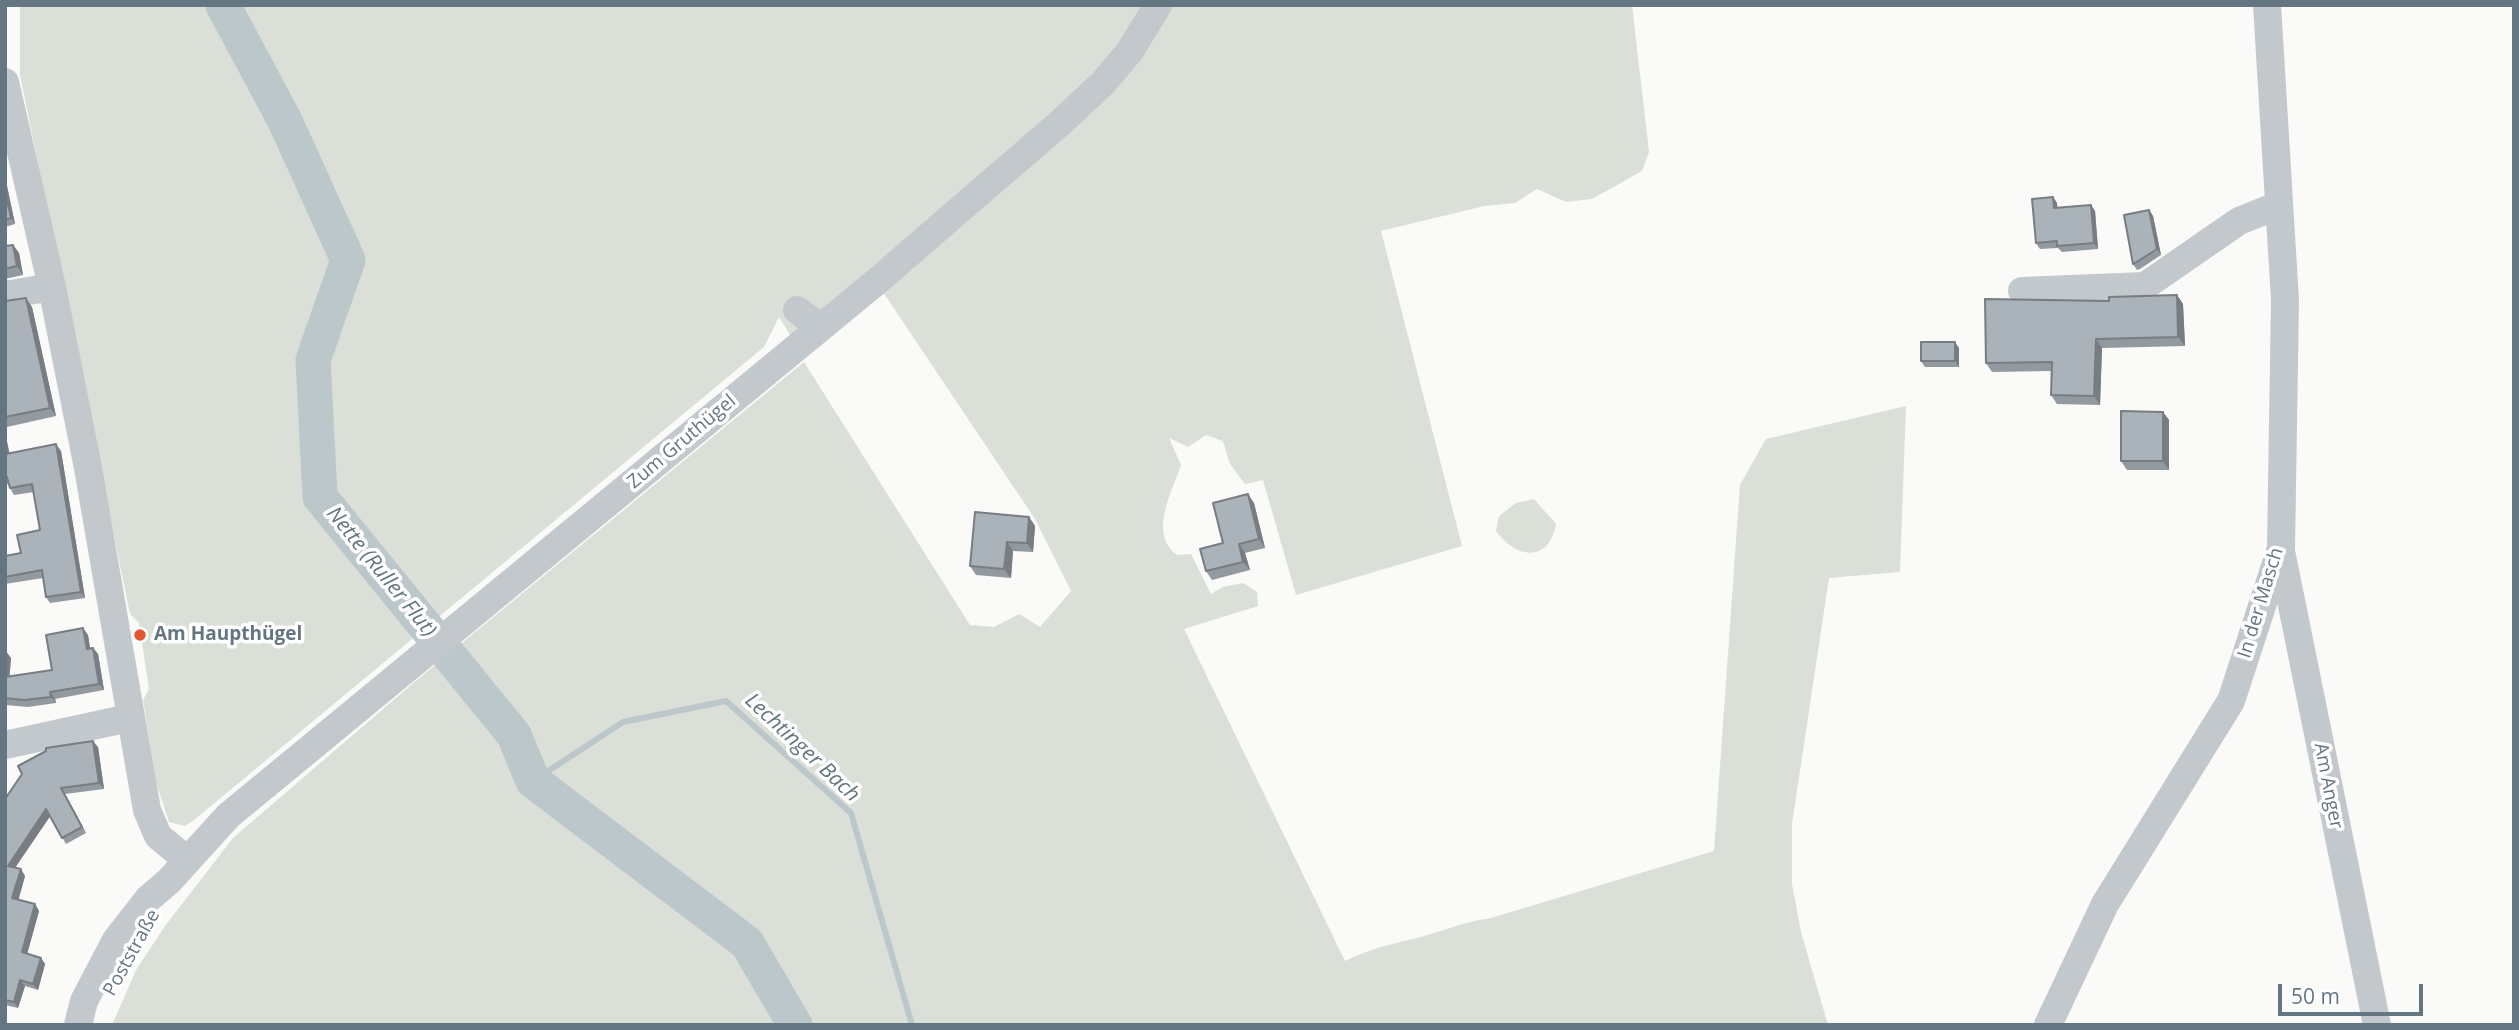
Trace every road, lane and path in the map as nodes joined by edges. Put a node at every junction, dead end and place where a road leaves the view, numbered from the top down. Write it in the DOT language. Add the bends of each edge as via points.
graph roads {
  1 [pos="1158,5"];
  2 [pos="2267,5"];
  3 [pos="5,82"];
  4 [pos="11,137"];
  5 [pos="2279,205"];
  6 [pos="52,287"];
  7 [pos="2022,291"];
  8 [pos="5,295"];
  9 [pos="797,310"];
  10 [pos="820,327"];
  11 [pos="2281,548"];
  12 [pos="129,718"];
  13 [pos="5,745"];
  14 [pos="178,871"];
  15 [pos="78,1025"];
  16 [pos="94,1025"];
  17 [pos="2048,1025"];
  18 [pos="2377,1025"];
  1 -- 10 [label="street, Zum Gruthügel" via="1130,51 1103,83"];
  2 -- 5 [label="street, In der Masch"];
  3 -- 4 [label="street"];
  4 -- 6 [label="street"];
  5 -- 7 [label="street" via="2239,221 2144,286"];
  5 -- 11 [label="street, In der Masch" via="2285,300"];
  6 -- 8 [label="street"];
  6 -- 12 [label="street" via="88,468"];
  9 -- 10 [label="street"];
  10 -- 14 [label="street, Zum Gruthügel" via="228,816"];
  11 -- 17 [label="street, In der Masch" via="2231,701 2105,904"];
  11 -- 18 [label="street, Am Anger"];
  12 -- 13 [label="street"];
  12 -- 14 [label="street" via="152,824"];
  14 -- 15 [label="street, Poststraße" via="148,899 116,940 84,1001"];
  14 -- 16 [label="street, Poststraße" via="116,976"];
}
